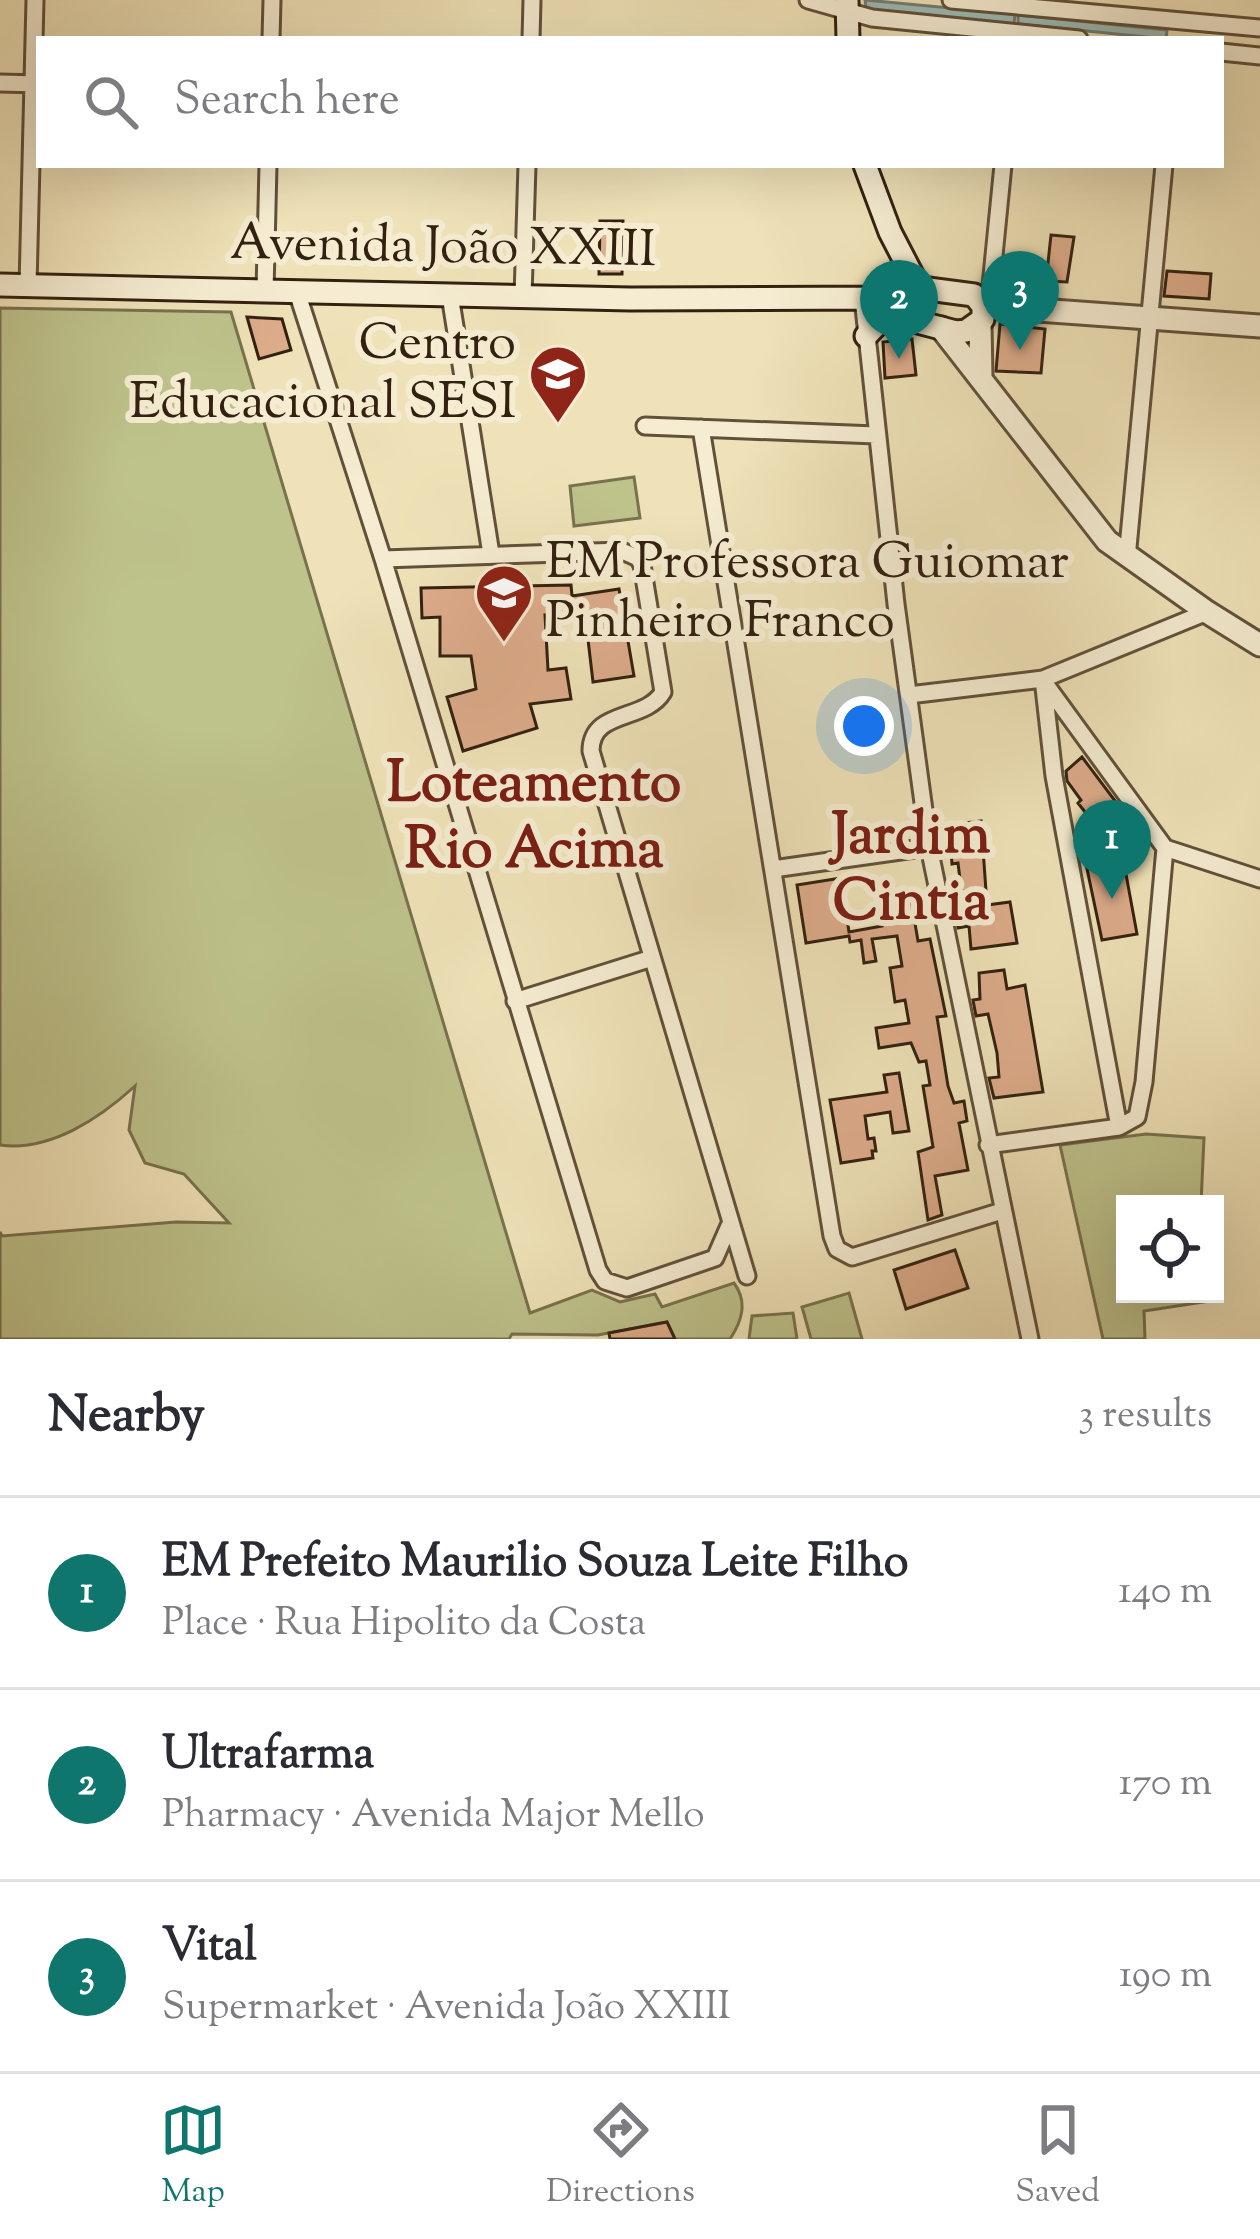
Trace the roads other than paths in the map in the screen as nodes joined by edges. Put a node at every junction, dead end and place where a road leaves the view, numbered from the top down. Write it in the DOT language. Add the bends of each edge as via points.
graph roads {
  1 [pos="35,0"];
  2 [pos="272,0"];
  3 [pos="532,0"];
  4 [pos="808,0"];
  5 [pos="951,0"];
  6 [pos="1180,0"];
  7 [pos="1017,3"];
  8 [pos="847,6"];
  9 [pos="1178,21"];
  10 [pos="1260,28"];
  11 [pos="271,36"];
  12 [pos="530,36"];
  13 [pos="848,36"];
  14 [pos="1015,36"];
  15 [pos="1224,52"];
  16 [pos="1260,56"];
  17 [pos="0,83"];
  18 [pos="36,84"];
  19 [pos="268,168"];
  20 [pos="527,168"];
  21 [pos="866,168"];
  22 [pos="1003,168"];
  23 [pos="1164,168"];
  24 [pos="890,232"];
  25 [pos="0,285"];
  26 [pos="28,286"];
  27 [pos="919,288"];
  28 [pos="266,291"];
  29 [pos="297,292"];
  30 [pos="451,295"];
  31 [pos="523,297"];
  32 [pos="882,299"];
  33 [pos="984,312"];
  34 [pos="1150,318"];
  35 [pos="1260,326"];
  36 [pos="941,328"];
  37 [pos="866,336"];
  38 [pos="981,378"];
  39 [pos="645,426"];
  40 [pos="701,428"];
  41 [pos="876,435"];
  42 [pos="491,554"];
  43 [pos="1127,558"];
  44 [pos="382,559"];
  45 [pos="1207,612"];
  46 [pos="1260,645"];
  47 [pos="1042,679"];
  48 [pos="909,695"];
  49 [pos="929,848"];
  50 [pos="1166,848"];
  51 [pos="773,868"];
  52 [pos="1260,879"];
  53 [pos="652,958"];
  54 [pos="515,1001"];
  55 [pos="1119,1126"];
  56 [pos="988,1145"];
  57 [pos="1002,1211"];
  58 [pos="729,1226"];
  59 [pos="715,1258"];
  60 [pos="1030,1339"];
  1 -- 18 [label="street"];
  2 -- 11 [label="street"];
  3 -- 12 [label="street"];
  4 -- 8 [label="street"];
  5 -- 7 [label="street"];
  6 -- 9 [label="street"];
  7 -- 9 [label="street"];
  8 -- 13 [label="main road"];
  8 -- 14 [label="street" via="872,19"];
  9 -- 10 [label="street"];
  15 -- 16 [label="street"];
  17 -- 18 [label="street"];
  18 -- 26 [label="street"];
  19 -- 28 [label="street"];
  20 -- 31 [label="street"];
  21 -- 24 [label="main road"];
  22 -- 33 [label="street"];
  23 -- 34 [label="street"];
  24 -- 27 [label="main road"];
  24 -- 32 [label="main road"];
  25 -- 26 [label="main road, Avenida João XXIII"];
  26 -- 28 [label="main road, Avenida João XXIII"];
  27 -- 32 [label="main road, Avenida João XXIII"];
  27 -- 33 [label="main road, Avenida João XXIII" via="969,293"];
  28 -- 29 [label="main road, Avenida João XXIII"];
  29 -- 30 [label="main road, Avenida João XXIII"];
  29 -- 44 [label="street"];
  30 -- 31 [label="main road, Avenida João XXIII"];
  30 -- 42 [label="street"];
  31 -- 32 [label="main road, Avenida João XXIII"];
  32 -- 36 [label="main road, Avenida João XXIII"];
  32 -- 37 [label="main road"];
  33 -- 34 [label="main road, Avenida João XXIII"];
  33 -- 36 [label="main road, Avenida João XXIII" via="966,331"];
  33 -- 38 [label="main road"];
  34 -- 35 [label="main road, Avenida João XXIII"];
  34 -- 43 [label="street"];
  36 -- 38 [label="main road"];
  37 -- 41 [label="street"];
  38 -- 43 [label="main road" via="1093,526"];
  39 -- 40 [label="street"];
  40 -- 41 [label="street"];
  40 -- 51 [label="street"];
  41 -- 48 [label="street"];
  42 -- 44 [label="street"];
  42 -- 53 [label="street" via="622,551 642,565 663,692 651,707 599,726 591,751"];
  43 -- 45 [label="main road"];
  44 -- 54 [label="street"];
  45 -- 46 [label="main road"];
  45 -- 47 [label="street"];
  47 -- 48 [label="street"];
  47 -- 50 [label="street"];
  47 -- 55 [label="street"];
  48 -- 49 [label="street"];
  49 -- 51 [label="street"];
  49 -- 56 [label="street"];
  50 -- 52 [label="street"];
  50 -- 55 [label="street" via="1142,1101 1137,1118"];
  51 -- 57 [label="street" via="832,1236 843,1253 852,1257"];
  53 -- 54 [label="street"];
  53 -- 58 [label="street"];
  54 -- 59 [label="street" via="605,1281 627,1288"];
  55 -- 56 [label="street"];
  56 -- 57 [label="street"];
  57 -- 60 [label="street"];
  58 -- 59 [label="street"];
  58 -- 59 [label="street" via="747,1276"];
}
